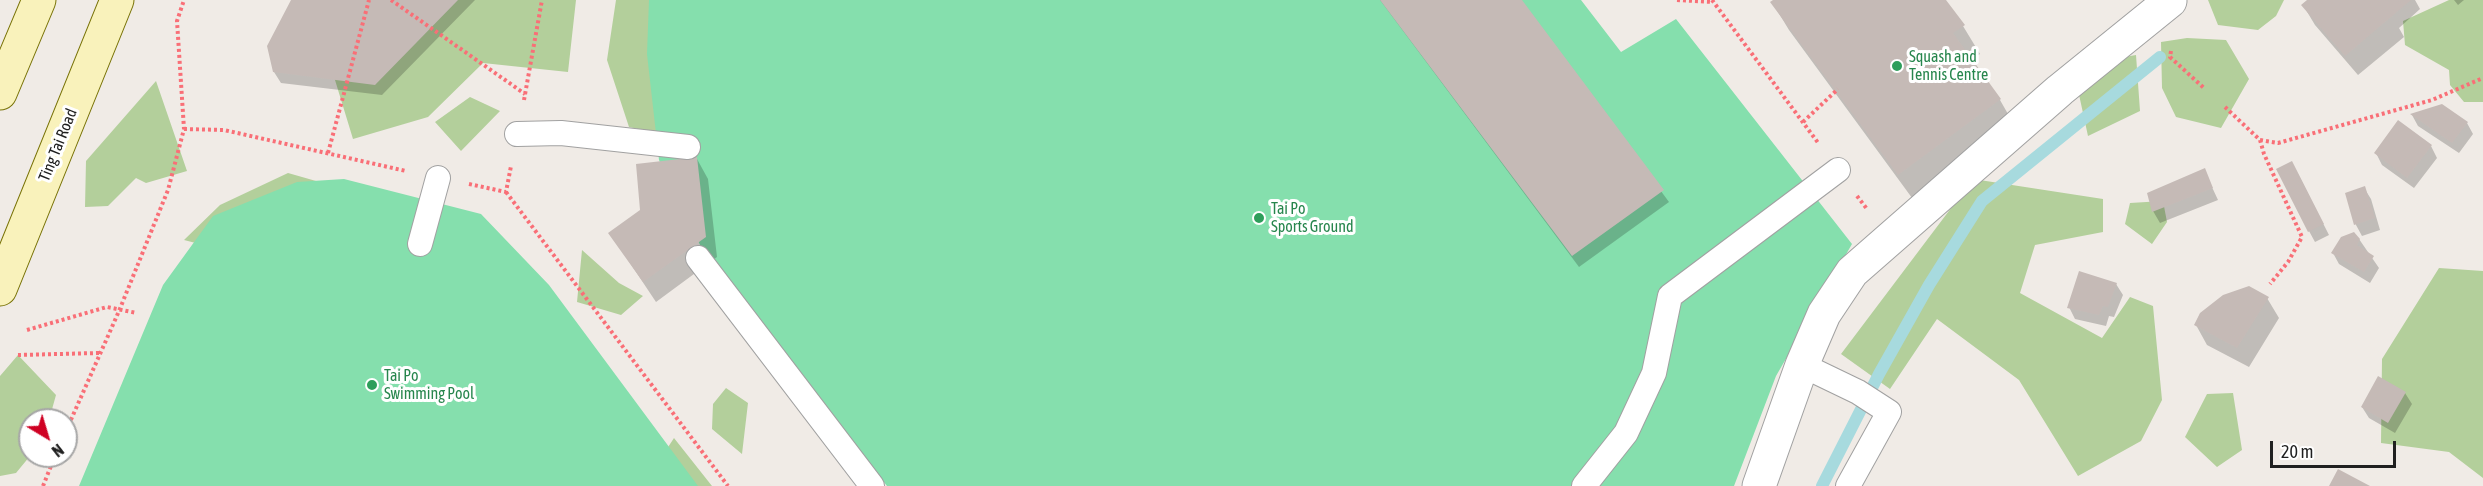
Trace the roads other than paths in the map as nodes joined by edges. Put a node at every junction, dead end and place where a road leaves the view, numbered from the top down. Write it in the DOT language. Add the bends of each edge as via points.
graph roads {
  1 [pos="39,0"];
  2 [pos="117,0"];
  3 [pos="2170,1"];
  4 [pos="0,93"];
  5 [pos="517,134"];
  6 [pos="688,147"];
  7 [pos="1838,170"];
  8 [pos="438,178"];
  9 [pos="420,244"];
  10 [pos="698,258"];
  11 [pos="0,289"];
  12 [pos="1802,364"];
  13 [pos="872,486"];
  14 [pos="1584,486"];
  15 [pos="1759,486"];
  16 [pos="1848,486"];
  1 -- 4 [label="main road"];
  2 -- 11 [label="main road, Ting Tai Road"];
  3 -- 12 [label="street" via="2060,90 1852,272 1824,314"];
  5 -- 6 [label="lane" via="561,133"];
  7 -- 14 [label="lane" via="1670,296 1654,373 1626,434"];
  8 -- 9 [label="lane"];
  10 -- 13 [label="lane"];
  12 -- 15 [label="street"];
  12 -- 16 [label="lane" via="1889,412"];
}
